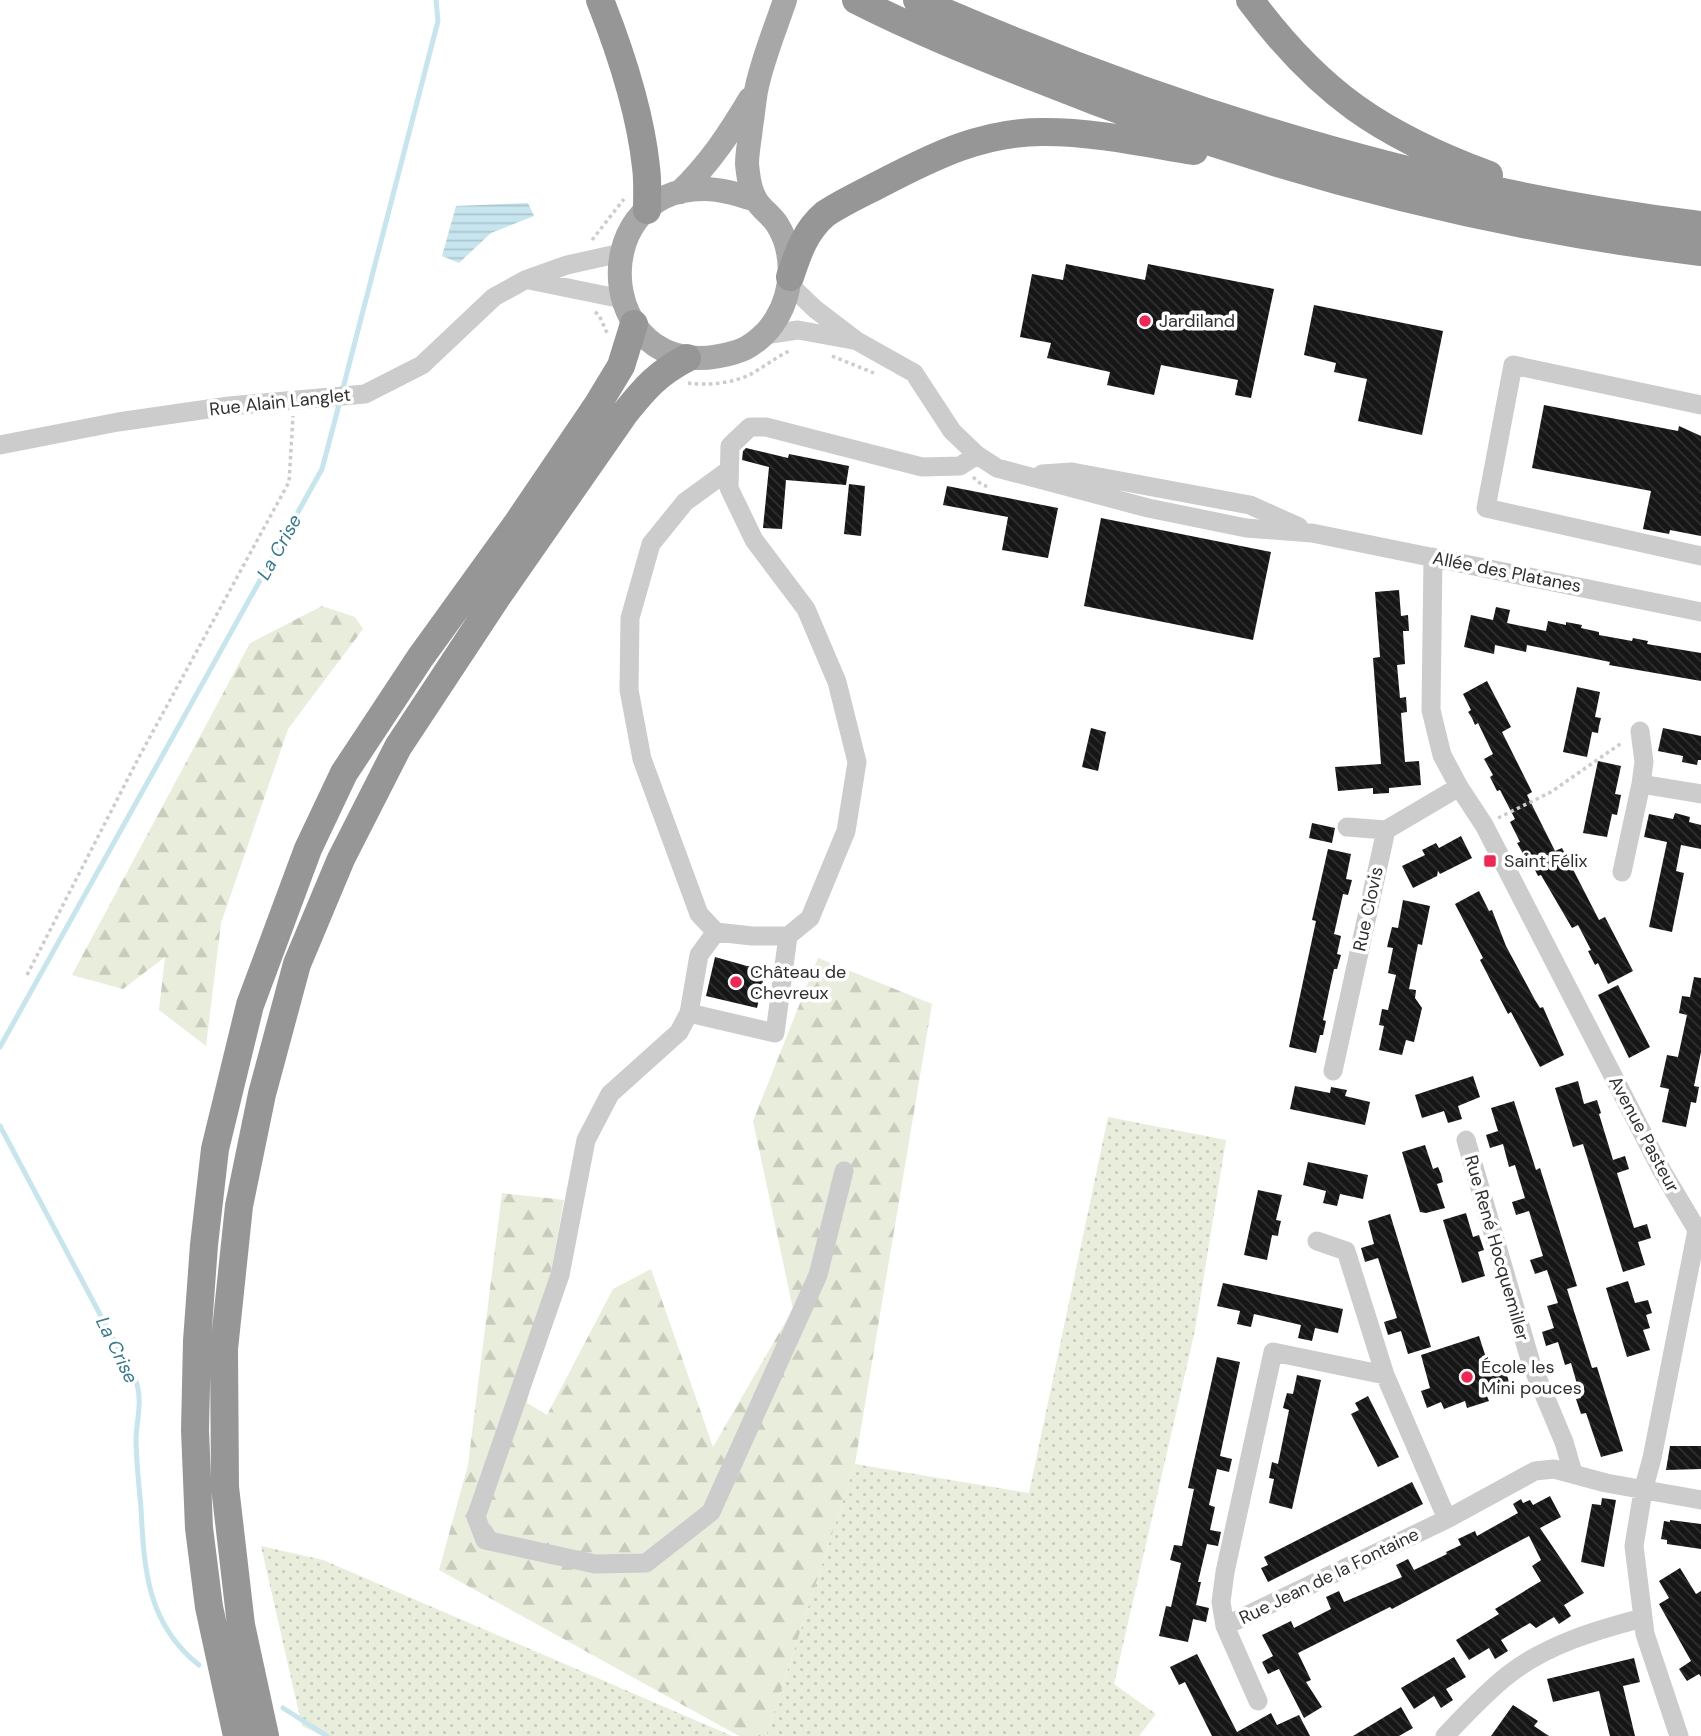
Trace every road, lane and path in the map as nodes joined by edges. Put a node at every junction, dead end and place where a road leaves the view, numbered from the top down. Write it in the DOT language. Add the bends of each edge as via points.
graph roads {
  1 [pos="600,0"];
  2 [pos="785,0"];
  3 [pos="856,0"];
  4 [pos="918,0"];
  5 [pos="1250,0"];
  6 [pos="756,89"];
  7 [pos="1278,163"];
  8 [pos="680,192"];
  9 [pos="756,200"];
  10 [pos="636,204"];
  11 [pos="1573,206"];
  12 [pos="1701,225"];
  13 [pos="1701,252"];
  14 [pos="621,253"];
  15 [pos="580,262"];
  16 [pos="525,280"];
  17 [pos="789,281"];
  18 [pos="582,289"];
  19 [pos="622,299"];
  20 [pos="634,324"];
  21 [pos="764,335"];
  22 [pos="857,341"];
  23 [pos="795,348"];
  24 [pos="820,351"];
  25 [pos="621,366"];
  26 [pos="686,370"];
  27 [pos="884,377"];
  28 [pos="294,400"];
  29 [pos="1701,405"];
  30 [pos="0,445"];
  31 [pos="977,455"];
  32 [pos="960,466"];
  33 [pos="729,470"];
  34 [pos="995,488"];
  35 [pos="1701,556"];
  36 [pos="1433,558"];
  37 [pos="1701,612"];
  38 [pos="1640,731"];
  39 [pos="1641,784"];
  40 [pos="1459,787"];
  41 [pos="1701,794"];
  42 [pos="1484,825"];
  43 [pos="1348,827"];
  44 [pos="1386,830"];
  45 [pos="1622,872"];
  46 [pos="716,932"];
  47 [pos="788,936"];
  48 [pos="27,975"];
  49 [pos="689,1013"];
  50 [pos="1333,1071"];
  51 [pos="1466,1140"];
  52 [pos="844,1171"];
  53 [pos="1701,1209"];
  54 [pos="1697,1230"];
  55 [pos="1317,1241"];
  56 [pos="1385,1375"];
  57 [pos="1573,1473"];
  58 [pos="1643,1491"];
  59 [pos="1701,1500"];
  60 [pos="1447,1519"];
  61 [pos="1643,1618"];
  62 [pos="1225,1626"];
  63 [pos="1258,1701"];
  64 [pos="237,1736"];
  65 [pos="265,1736"];
  66 [pos="1445,1736"];
  67 [pos="1679,1736"];
  1 -- 10 [label="highway" via="622,61 643,147 646,168"];
  2 -- 6 [label="main road"];
  3 -- 7 [label="highway" via="1066,90"];
  4 -- 11 [label="highway" via="1118,81 1272,133 1422,175"];
  5 -- 11 [label="highway" via="1309,70 1367,116 1440,156"];
  6 -- 8 [label="main road" via="729,136"];
  6 -- 9 [label="main road" via="747,163"];
  7 -- 13 [label="highway" via="1485,216"];
  7 -- 17 [label="highway" via="1068,132 1025,132 983,139 925,160 825,214 803,241"];
  8 -- 9 [label="main road" via="705,188"];
  8 -- 10 [label="main road"];
  9 -- 17 [label="main road" via="778,225 788,252"];
  10 -- 14 [label="main road"];
  10 -- 15 [label="path" via="583,252"];
  11 -- 12 [label="highway"];
  14 -- 15 [label="street, Rue Alain Langlet"];
  14 -- 19 [label="main road"];
  15 -- 16 [label="street, Rue Alain Langlet"];
  16 -- 18 [label="street"];
  16 -- 28 [label="street, Rue Alain Langlet" via="494,297 422,365 365,394"];
  17 -- 21 [label="main road" via="781,312"];
  17 -- 22 [label="street, Allée des Platanes" via="815,309"];
  18 -- 19 [label="street"];
  18 -- 25 [label="path" via="584,304 599,315 607,332 604,354"];
  19 -- 20 [label="main road"];
  20 -- 25 [label="highway"];
  20 -- 26 [label="main road"];
  21 -- 22 [label="street, Allée des Platanes" via="798,330"];
  21 -- 26 [label="main road" via="741,351"];
  22 -- 31 [label="street, Allée des Platanes" via="914,373 952,431"];
  23 -- 26 [label="path" via="751,374 722,383"];
  24 -- 27 [label="path"];
  25 -- 64 [label="highway" via="344,773 307,849 250,1005 215,1149 197,1341 195,1430 199,1528 209,1607"];
  26 -- 65 [label="highway" via="664,370 625,413 398,747 341,859 297,964 262,1094 239,1206 224,1349 225,1487 241,1625"];
  28 -- 30 [label="street, Rue Alain Langlet" via="146,418"];
  28 -- 48 [label="path" via="289,482"];
  29 -- 35 [label="street" via="1513,365 1486,508"];
  31 -- 32 [label="street"];
  31 -- 36 [label="street, Allée des Platanes" via="997,468 1024,475 1072,472 1250,505 1312,533"];
  32 -- 33 [label="street" via="922,467 766,427 750,427 730,446"];
  32 -- 34 [label="path" via="982,485"];
  33 -- 46 [label="street" via="685,502 651,544 629,618 629,690 642,759 699,914"];
  33 -- 47 [label="street" via="729,488 754,540 806,609 837,682 857,762 846,831 810,918"];
  36 -- 37 [label="street, Allée des Platanes"];
  36 -- 40 [label="street, Avenue Pasteur" via="1431,710 1442,755"];
  38 -- 39 [label="street"];
  38 -- 42 [label="path" via="1551,792"];
  39 -- 41 [label="street"];
  39 -- 45 [label="street"];
  40 -- 42 [label="street, Avenue Pasteur"];
  40 -- 44 [label="street"];
  42 -- 54 [label="street, Avenue Pasteur" via="1662,1171"];
  43 -- 44 [label="street"];
  44 -- 50 [label="street, Rue Clovis"];
  46 -- 47 [label="street"];
  46 -- 49 [label="street" via="699,955"];
  47 -- 49 [label="street" via="775,1033"];
  49 -- 52 [label="street" via="679,1032 610,1094 586,1140 560,1275 476,1517 485,1540 595,1564 646,1563 711,1511 818,1275"];
  51 -- 57 [label="street, Rue René Hocquemiller" via="1526,1347"];
  53 -- 54 [label="street"];
  54 -- 58 [label="street"];
  55 -- 56 [label="street" via="1346,1251"];
  56 -- 60 [label="street"];
  56 -- 62 [label="street, Rue Jean de la Fontaine" via="1273,1352 1225,1572 1221,1602"];
  57 -- 58 [label="street, Rue Jean de la Fontaine"];
  57 -- 60 [label="street, Rue Jean de la Fontaine" via="1535,1471"];
  58 -- 59 [label="street, Rue Jean de la Fontaine"];
  58 -- 61 [label="street" via="1634,1546"];
  60 -- 62 [label="street, Rue Jean de la Fontaine"];
  61 -- 66 [label="street" via="1582,1636 1536,1657 1509,1675"];
  61 -- 67 [label="street"];
  62 -- 63 [label="street"];
}
